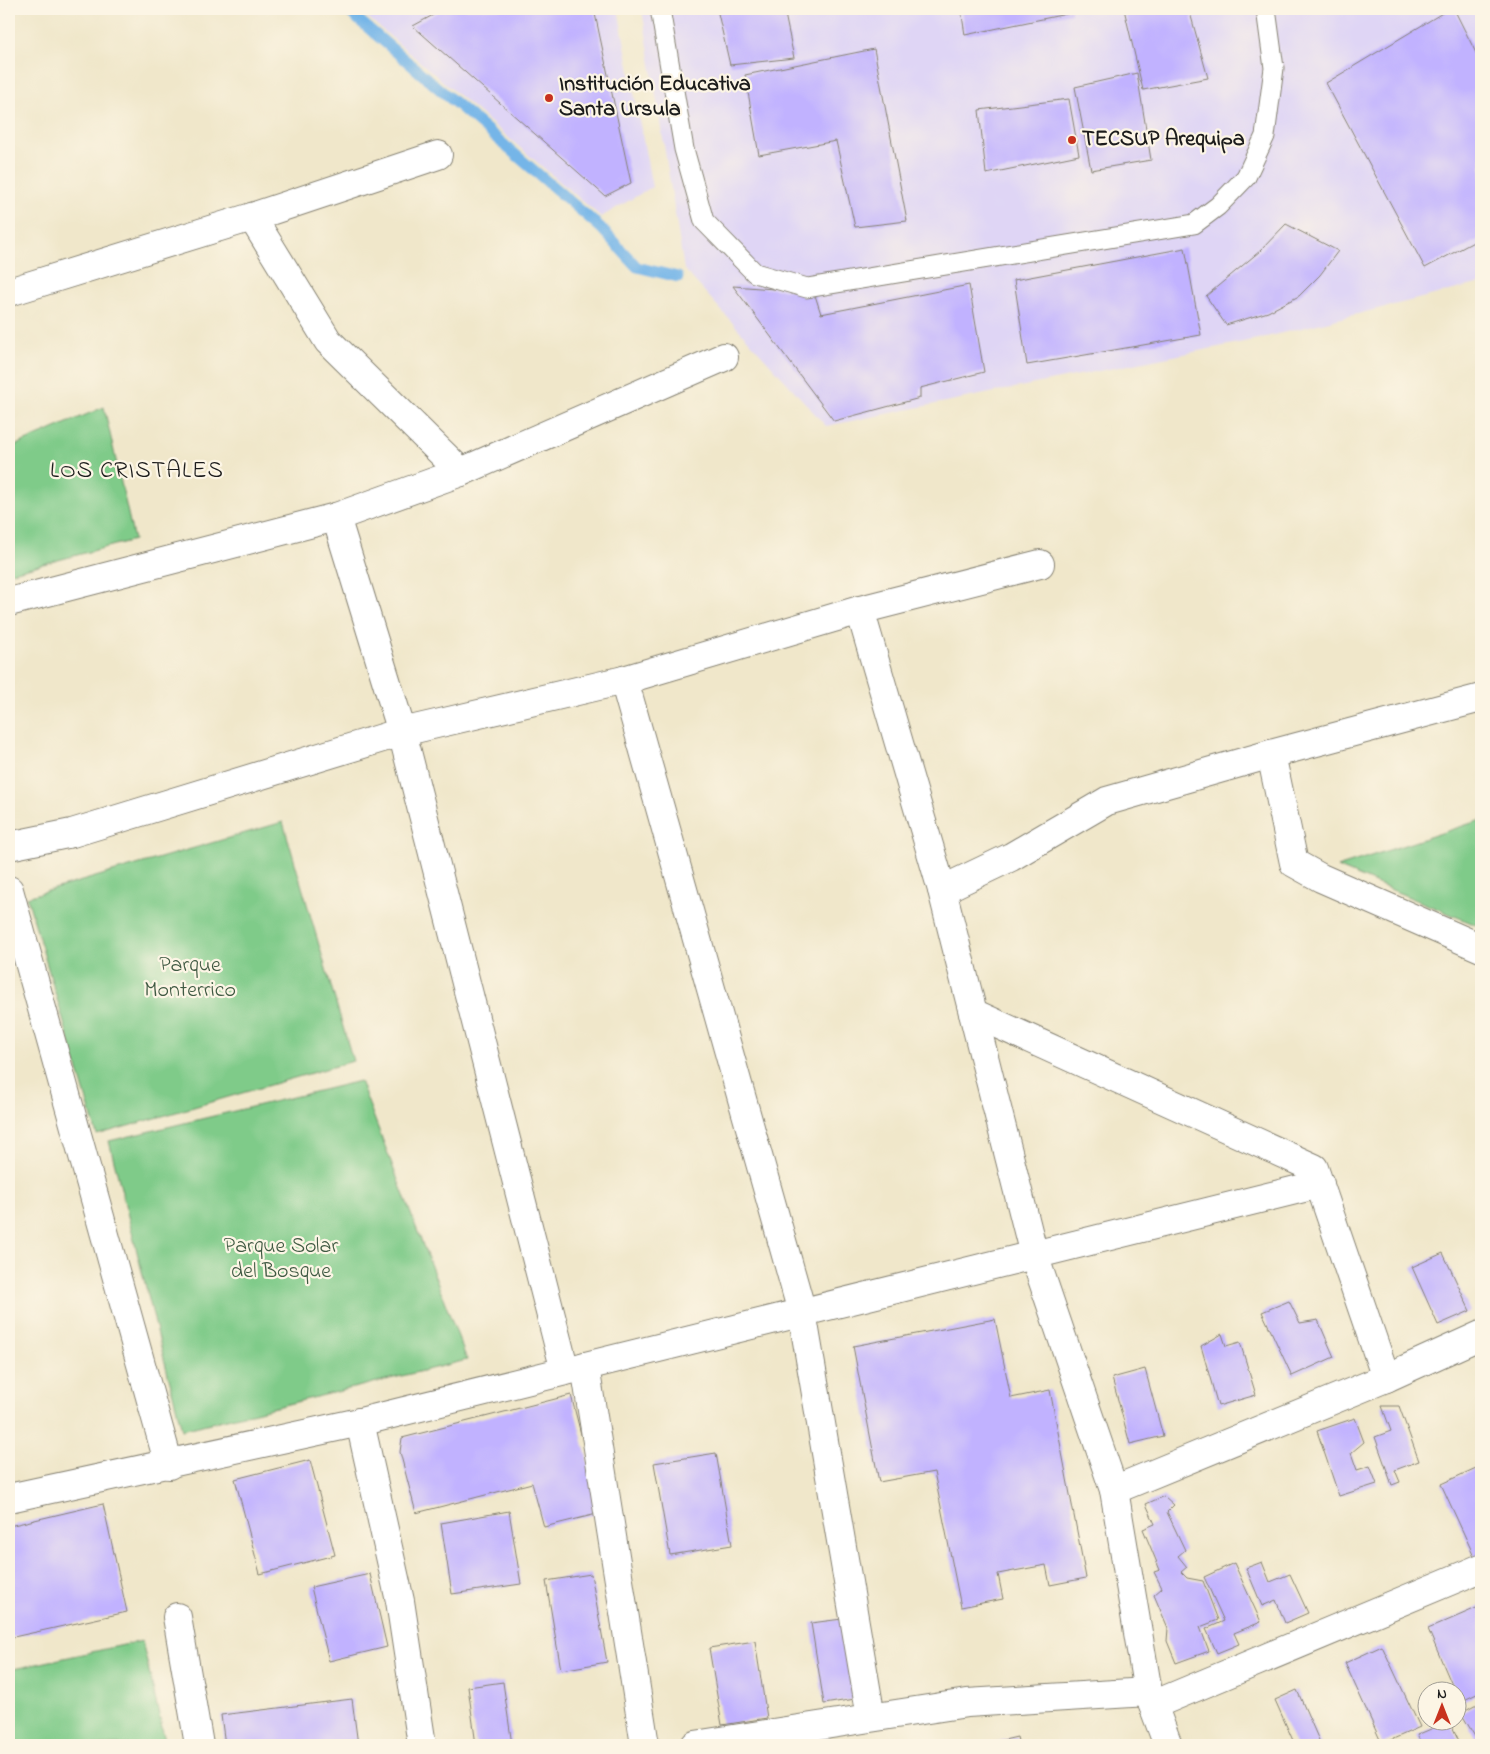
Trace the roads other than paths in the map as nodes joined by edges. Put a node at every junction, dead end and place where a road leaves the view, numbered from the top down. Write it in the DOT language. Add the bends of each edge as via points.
graph roads {
  1 [pos="660,9"];
  2 [pos="1266,9"];
  3 [pos="438,155"];
  4 [pos="252,217"];
  5 [pos="9,292"];
  6 [pos="724,357"];
  7 [pos="461,472"];
  8 [pos="336,517"];
  9 [pos="1040,564"];
  10 [pos="9,602"];
  11 [pos="860,610"];
  12 [pos="624,680"];
  13 [pos="1481,698"];
  14 [pos="402,732"];
  15 [pos="1271,754"];
  16 [pos="9,846"];
  17 [pos="9,890"];
  18 [pos="942,890"];
  19 [pos="1481,948"];
  20 [pos="972,1013"];
  21 [pos="1320,1184"];
  22 [pos="1034,1255"];
  23 [pos="802,1312"];
  24 [pos="1481,1335"];
  25 [pos="575,1369"];
  26 [pos="1386,1378"];
  27 [pos="360,1422"];
  28 [pos="169,1465"];
  29 [pos="1114,1490"];
  30 [pos="9,1498"];
  31 [pos="1481,1568"];
  32 [pos="177,1618"];
  33 [pos="1150,1698"];
  34 [pos="871,1717"];
  35 [pos="199,1745"];
  36 [pos="422,1745"];
  37 [pos="645,1745"];
  38 [pos="695,1745"];
  39 [pos="1168,1745"];
  1 -- 2 [label="lane" via="684,150 704,221 755,273 807,288 1194,224 1218,206 1246,177 1265,136 1274,68"];
  3 -- 4 [label="street"];
  4 -- 5 [label="street"];
  4 -- 7 [label="street" via="328,341"];
  6 -- 7 [label="street"];
  7 -- 8 [label="street"];
  8 -- 10 [label="street"];
  8 -- 14 [label="street"];
  9 -- 11 [label="street"];
  11 -- 12 [label="street"];
  11 -- 18 [label="street"];
  12 -- 14 [label="street"];
  12 -- 23 [label="street"];
  13 -- 15 [label="street"];
  14 -- 16 [label="street" via="72,832"];
  14 -- 25 [label="street"];
  15 -- 18 [label="street" via="1107,801 1011,857"];
  15 -- 19 [label="street" via="1294,863"];
  17 -- 28 [label="street"];
  18 -- 20 [label="street"];
  20 -- 21 [label="street" via="1314,1168"];
  20 -- 22 [label="street"];
  21 -- 22 [label="street"];
  21 -- 26 [label="street"];
  22 -- 23 [label="street"];
  22 -- 29 [label="street"];
  23 -- 25 [label="street"];
  23 -- 34 [label="street"];
  24 -- 26 [label="street"];
  25 -- 27 [label="street"];
  25 -- 37 [label="street"];
  26 -- 29 [label="street"];
  27 -- 28 [label="street"];
  27 -- 36 [label="street" via="400,1601"];
  28 -- 30 [label="street"];
  29 -- 33 [label="street"];
  31 -- 33 [label="street"];
  32 -- 35 [label="street"];
  33 -- 34 [label="street" via="967,1703"];
  33 -- 39 [label="street"];
  34 -- 38 [label="street"];
}
